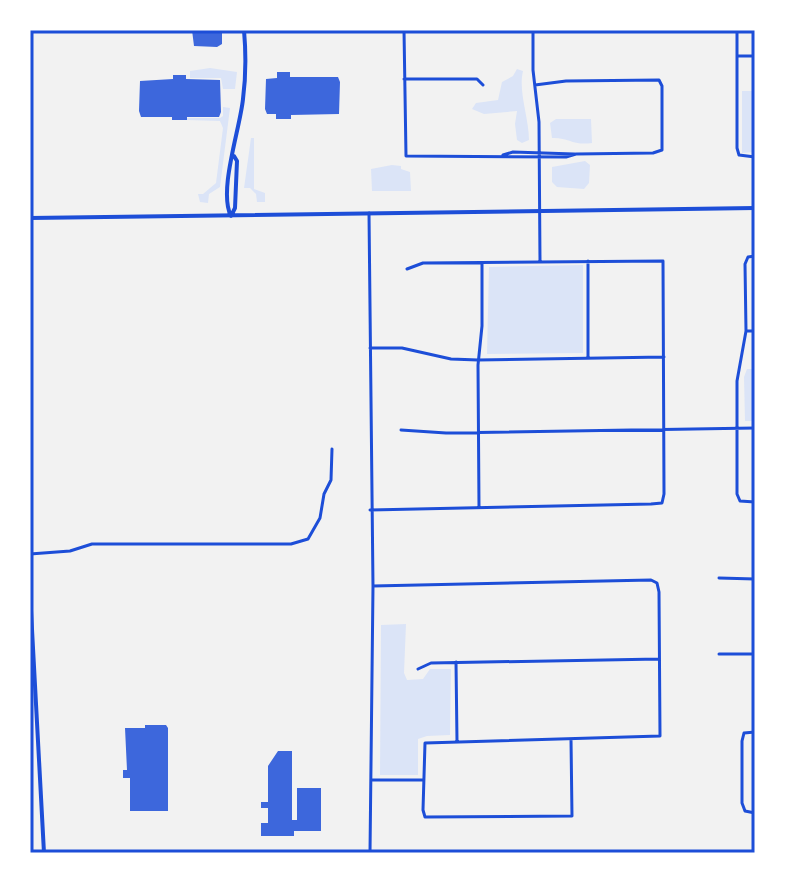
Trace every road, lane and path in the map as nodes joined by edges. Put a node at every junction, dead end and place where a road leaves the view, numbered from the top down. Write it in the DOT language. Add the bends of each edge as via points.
graph roads {
  1 [pos="244,30"];
  2 [pos="404,30"];
  3 [pos="533,30"];
  4 [pos="737,30"];
  5 [pos="738,56"];
  6 [pos="755,56"];
  7 [pos="404,79"];
  8 [pos="483,85"];
  9 [pos="535,85"];
  10 [pos="540,154"];
  11 [pos="755,157"];
  12 [pos="755,208"];
  13 [pos="539,210"];
  14 [pos="369,213"];
  15 [pos="231,216"];
  16 [pos="30,218"];
  17 [pos="755,256"];
  18 [pos="540,261"];
  19 [pos="588,261"];
  20 [pos="482,262"];
  21 [pos="407,269"];
  22 [pos="746,331"];
  23 [pos="755,331"];
  24 [pos="370,348"];
  25 [pos="664,357"];
  26 [pos="588,358"];
  27 [pos="478,360"];
  28 [pos="737,428"];
  29 [pos="755,428"];
  30 [pos="663,429"];
  31 [pos="401,430"];
  32 [pos="478,433"];
  33 [pos="332,449"];
  34 [pos="755,502"];
  35 [pos="479,507"];
  36 [pos="370,510"];
  37 [pos="30,554"];
  38 [pos="719,578"];
  39 [pos="755,579"];
  40 [pos="373,586"];
  41 [pos="30,592"];
  42 [pos="719,654"];
  43 [pos="755,654"];
  44 [pos="659,659"];
  45 [pos="456,662"];
  46 [pos="418,669"];
  47 [pos="755,732"];
  48 [pos="571,739"];
  49 [pos="457,741"];
  50 [pos="371,780"];
  51 [pos="423,780"];
  52 [pos="755,813"];
  53 [pos="30,830"];
  54 [pos="31,853"];
  55 [pos="44,853"];
  56 [pos="370,853"];
  1 -- 15 [label="street" via="245,82"];
  2 -- 7 [label="street"];
  3 -- 9 [label="street"];
  4 -- 5 [label="street"];
  5 -- 6 [label="street"];
  5 -- 11 [label="street" via="739,155"];
  7 -- 8 [label="street" via="477,79"];
  7 -- 10 [label="street" via="406,156"];
  9 -- 10 [label="street"];
  9 -- 10 [label="street" via="659,80 662,86 662,150"];
  10 -- 13 [label="street"];
  12 -- 13 [label="street"];
  13 -- 14 [label="street"];
  13 -- 18 [label="street"];
  14 -- 15 [label="street"];
  14 -- 24 [label="street"];
  15 -- 16 [label="street"];
  17 -- 22 [label="street" via="745,264"];
  18 -- 19 [label="street"];
  18 -- 20 [label="street"];
  19 -- 25 [label="street" via="663,261"];
  19 -- 26 [label="street"];
  20 -- 21 [label="street" via="423,263"];
  20 -- 27 [label="street"];
  22 -- 23 [label="street"];
  22 -- 28 [label="street" via="737,381"];
  24 -- 27 [label="street"];
  24 -- 36 [label="street"];
  25 -- 26 [label="street"];
  25 -- 30 [label="street"];
  26 -- 27 [label="street"];
  27 -- 32 [label="street"];
  28 -- 29 [label="street"];
  28 -- 30 [label="street"];
  28 -- 34 [label="street" via="740,501"];
  30 -- 32 [label="street"];
  30 -- 35 [label="street" via="662,503"];
  31 -- 32 [label="street"];
  32 -- 35 [label="street"];
  33 -- 37 [label="street" via="331,480 308,539 291,544 92,544"];
  35 -- 36 [label="street"];
  36 -- 40 [label="street"];
  38 -- 39 [label="street"];
  40 -- 44 [label="street" via="651,580 659,592"];
  40 -- 50 [label="street"];
  41 -- 55 [label="street"];
  42 -- 43 [label="street"];
  44 -- 45 [label="street"];
  44 -- 48 [label="street" via="660,736"];
  45 -- 46 [label="street"];
  45 -- 49 [label="street"];
  47 -- 52 [label="street" via="744,733 742,741 742,803 745,811"];
  48 -- 49 [label="street"];
  48 -- 51 [label="street" via="572,816 425,817"];
  49 -- 51 [label="street" via="425,743"];
  50 -- 51 [label="street"];
  50 -- 56 [label="street"];
  53 -- 54 [label="street"];
}
